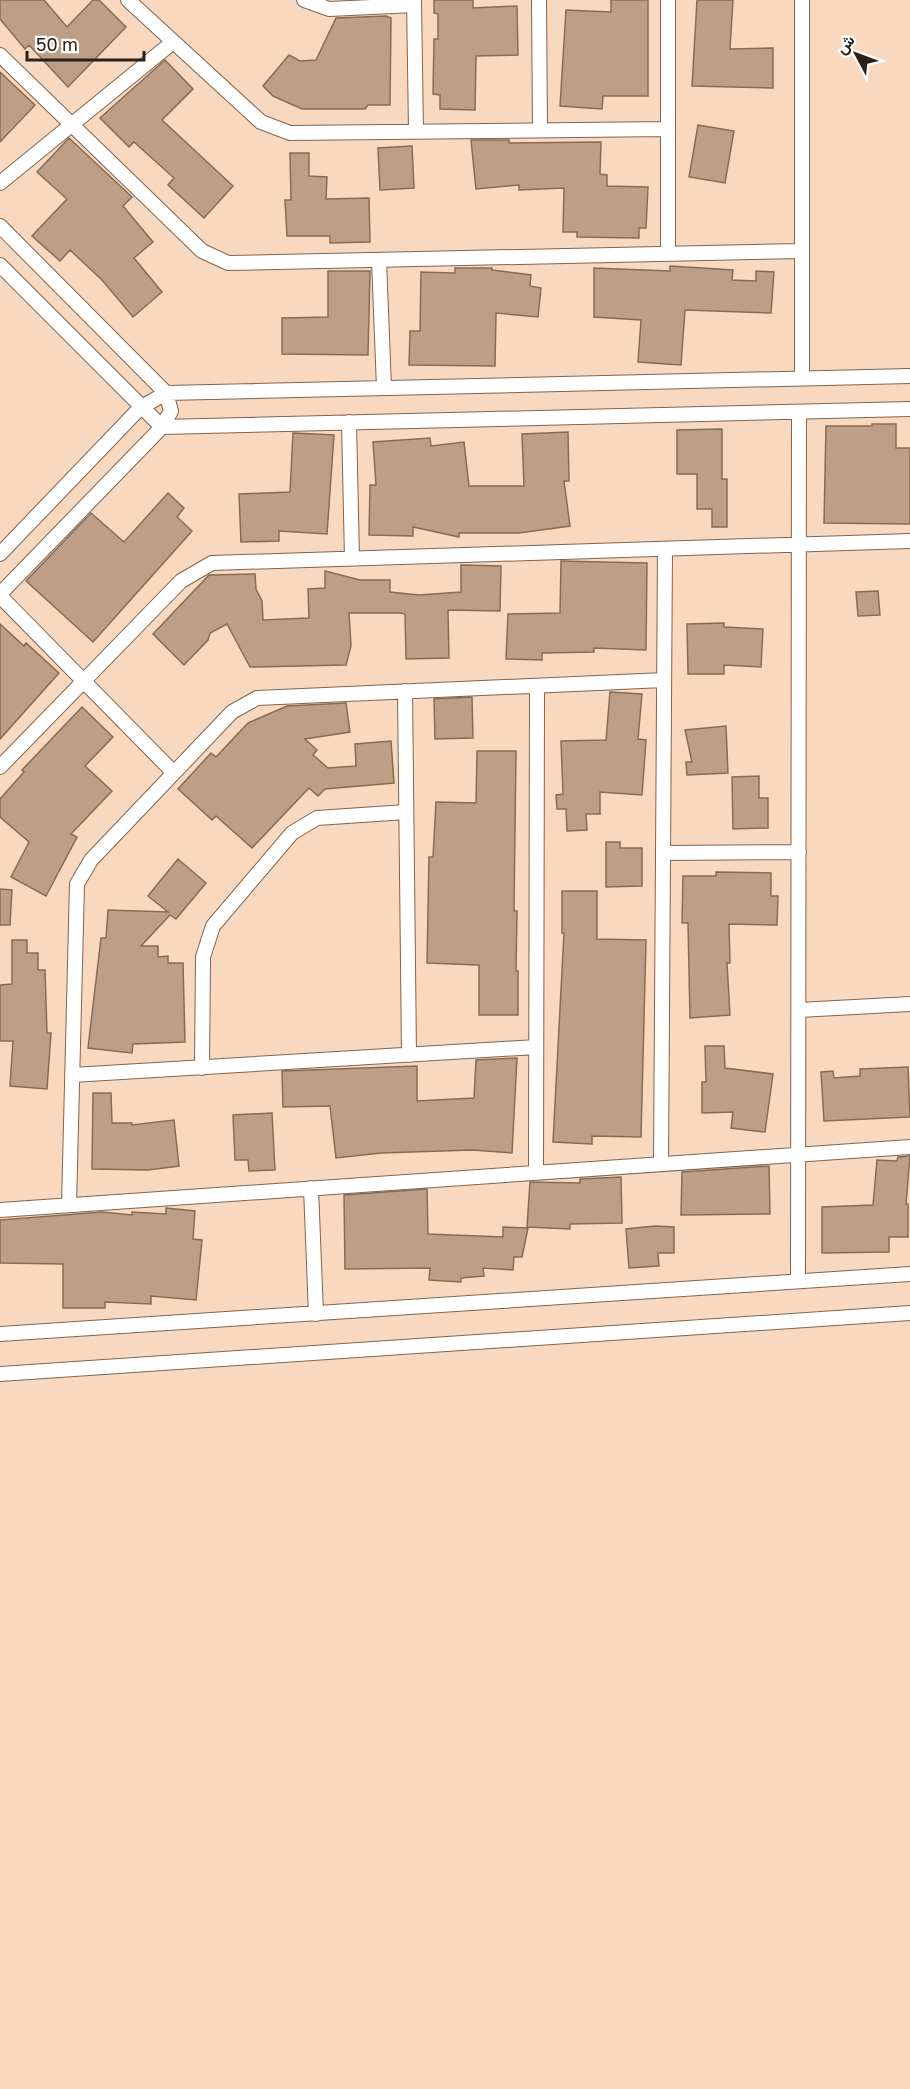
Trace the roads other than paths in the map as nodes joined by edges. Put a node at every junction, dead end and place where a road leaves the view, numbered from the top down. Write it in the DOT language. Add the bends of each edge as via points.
graph roads {
  1 [pos="128,0"];
  2 [pos="304,0"];
  3 [pos="539,0"];
  4 [pos="668,0"];
  5 [pos="802,0"];
  6 [pos="414,3"];
  7 [pos="173,42"];
  8 [pos="0,55"];
  9 [pos="72,125"];
  10 [pos="668,129"];
  11 [pos="540,130"];
  12 [pos="416,131"];
  13 [pos="0,183"];
  14 [pos="0,226"];
  15 [pos="802,251"];
  16 [pos="668,254"];
  17 [pos="379,260"];
  18 [pos="0,265"];
  19 [pos="910,375"];
  20 [pos="802,378"];
  21 [pos="384,388"];
  22 [pos="166,393"];
  23 [pos="140,408"];
  24 [pos="910,409"];
  25 [pos="800,412"];
  26 [pos="349,422"];
  27 [pos="162,427"];
  28 [pos="910,542"];
  29 [pos="799,545"];
  30 [pos="665,549"];
  31 [pos="0,554"];
  32 [pos="352,559"];
  33 [pos="0,595"];
  34 [pos="664,680"];
  35 [pos="84,681"];
  36 [pos="537,686"];
  37 [pos="405,691"];
  38 [pos="0,767"];
  39 [pos="174,773"];
  40 [pos="406,812"];
  41 [pos="799,852"];
  42 [pos="663,853"];
  43 [pos="910,1004"];
  44 [pos="799,1010"];
  45 [pos="536,1047"];
  46 [pos="409,1055"];
  47 [pos="202,1068"];
  48 [pos="72,1075"];
  49 [pos="910,1147"];
  50 [pos="799,1155"];
  51 [pos="661,1164"];
  52 [pos="536,1173"];
  53 [pos="311,1188"];
  54 [pos="69,1205"];
  55 [pos="0,1210"];
  56 [pos="910,1274"];
  57 [pos="798,1281"];
  58 [pos="910,1313"];
  59 [pos="316,1314"];
  60 [pos="0,1334"];
  61 [pos="0,1374"];
  1 -- 7 [label="street"];
  2 -- 6 [label="street" via="328,9"];
  3 -- 11 [label="street"];
  4 -- 10 [label="street"];
  5 -- 15 [label="street"];
  6 -- 12 [label="street"];
  7 -- 9 [label="street"];
  7 -- 12 [label="street" via="270,126 290,133"];
  8 -- 9 [label="street"];
  9 -- 13 [label="street"];
  9 -- 17 [label="street" via="202,251 228,263"];
  10 -- 11 [label="street"];
  10 -- 16 [label="street"];
  11 -- 12 [label="street"];
  14 -- 22 [label="street"];
  15 -- 16 [label="street"];
  15 -- 20 [label="street"];
  16 -- 17 [label="street"];
  17 -- 21 [label="street"];
  18 -- 23 [label="street"];
  19 -- 20 [label="street"];
  20 -- 21 [label="street"];
  21 -- 22 [label="street"];
  22 -- 23 [label="street"];
  22 -- 27 [label="street" via="171,411"];
  23 -- 27 [label="street"];
  23 -- 31 [label="street"];
  24 -- 25 [label="street"];
  25 -- 26 [label="street"];
  25 -- 29 [label="street"];
  26 -- 27 [label="street"];
  26 -- 32 [label="street"];
  27 -- 33 [label="street"];
  28 -- 29 [label="street"];
  29 -- 30 [label="street"];
  29 -- 41 [label="street"];
  30 -- 32 [label="street"];
  30 -- 34 [label="street"];
  32 -- 35 [label="street" via="212,564 182,581"];
  33 -- 35 [label="street"];
  34 -- 36 [label="street"];
  34 -- 42 [label="street"];
  35 -- 38 [label="street"];
  35 -- 39 [label="street"];
  36 -- 37 [label="street"];
  36 -- 45 [label="street"];
  37 -- 39 [label="street" via="257,698 232,711"];
  37 -- 40 [label="street"];
  39 -- 48 [label="street" via="91,860 77,884"];
  40 -- 46 [label="street"];
  40 -- 47 [label="street" via="317,818 292,833 213,926 203,957"];
  41 -- 42 [label="street"];
  41 -- 44 [label="street"];
  42 -- 51 [label="street"];
  43 -- 44 [label="street"];
  44 -- 50 [label="street"];
  45 -- 46 [label="street"];
  45 -- 52 [label="street"];
  46 -- 47 [label="street"];
  47 -- 48 [label="street"];
  48 -- 54 [label="street"];
  49 -- 50 [label="street"];
  50 -- 51 [label="street"];
  50 -- 57 [label="street"];
  51 -- 52 [label="street"];
  52 -- 53 [label="street"];
  53 -- 54 [label="street"];
  53 -- 59 [label="street"];
  54 -- 55 [label="street"];
  56 -- 57 [label="street"];
  57 -- 59 [label="street"];
  58 -- 61 [label="street"];
  59 -- 60 [label="street"];
}
